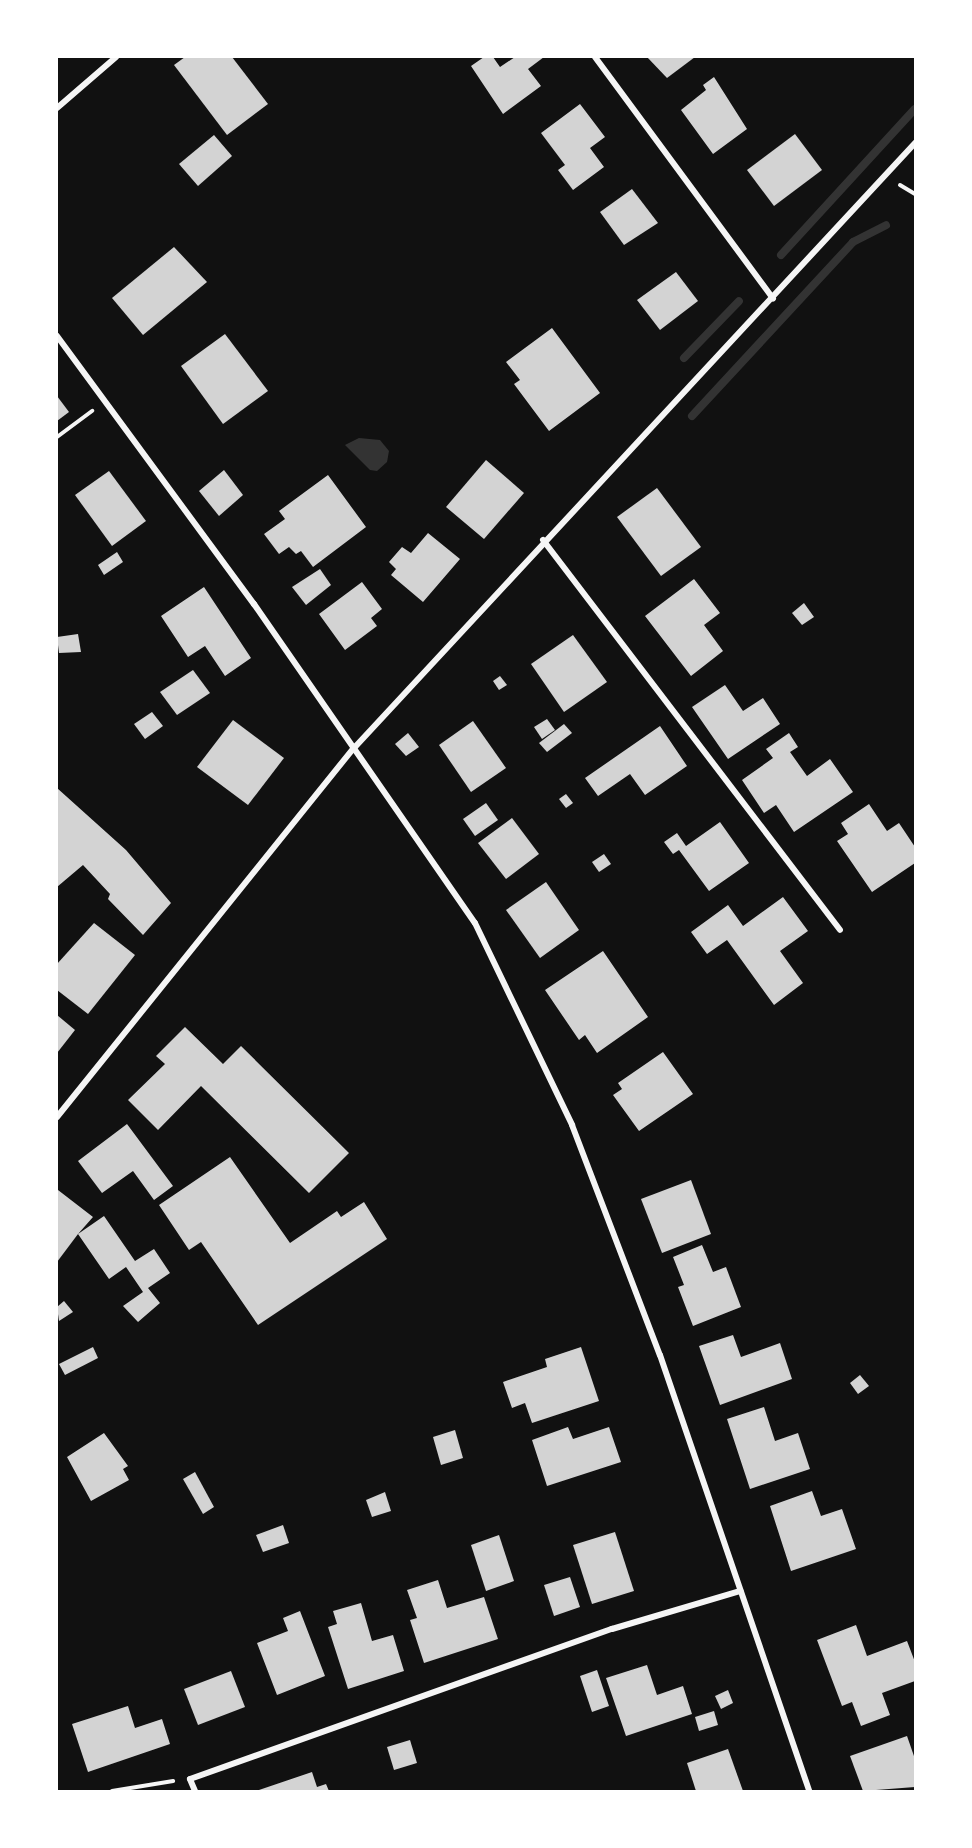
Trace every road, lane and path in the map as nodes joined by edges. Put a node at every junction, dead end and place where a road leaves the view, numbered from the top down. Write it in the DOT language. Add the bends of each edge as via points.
graph roads {
  1 [pos="116,57"];
  2 [pos="595,57"];
  3 [pos="57,108"];
  4 [pos="915,143"];
  5 [pos="773,298"];
  6 [pos="57,336"];
  7 [pos="104,401"];
  8 [pos="57,437"];
  9 [pos="543,540"];
  10 [pos="356,747"];
  11 [pos="840,930"];
  12 [pos="57,1117"];
  13 [pos="740,1591"];
  14 [pos="190,1779"];
  15 [pos="112,1791"];
  16 [pos="195,1791"];
  17 [pos="809,1791"];
  1 -- 3 [label="street"];
  2 -- 5 [label="street"];
  4 -- 5 [label="street"];
  5 -- 9 [label="street"];
  6 -- 7 [label="street"];
  7 -- 8 [label="path"];
  7 -- 10 [label="street"];
  9 -- 10 [label="street"];
  9 -- 11 [label="street"];
  10 -- 12 [label="street"];
  10 -- 13 [label="street" via="476,923 572,1125 660,1354"];
  13 -- 14 [label="street" via="612,1629"];
  13 -- 17 [label="street"];
  14 -- 15 [label="path"];
  14 -- 16 [label="street"];
}
